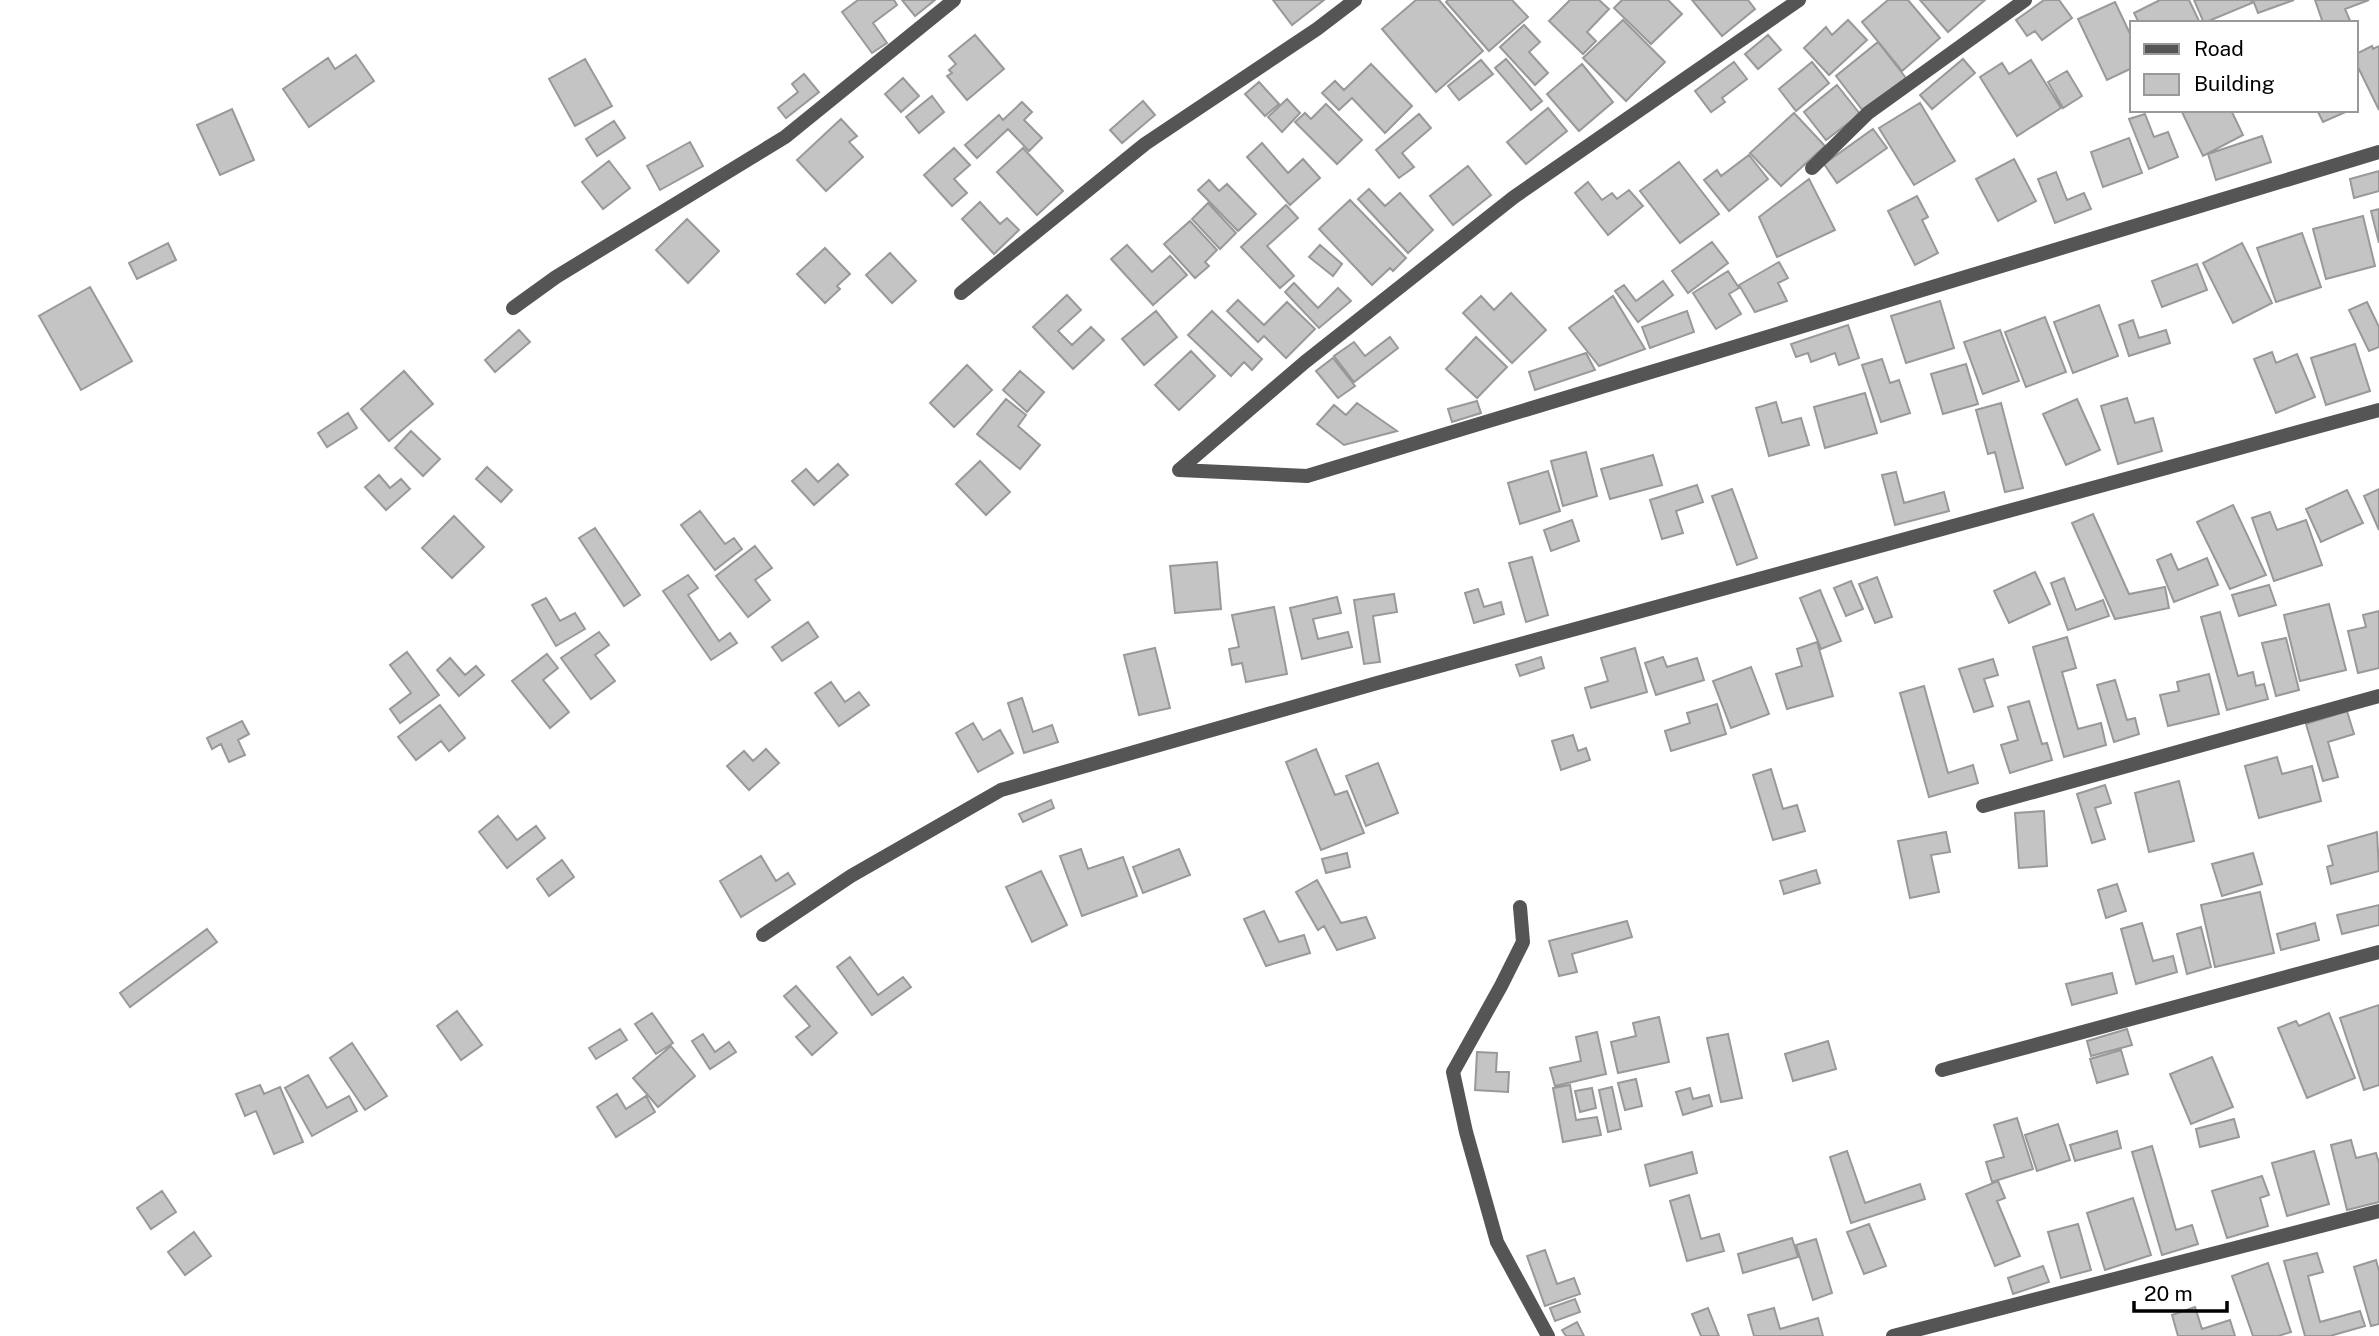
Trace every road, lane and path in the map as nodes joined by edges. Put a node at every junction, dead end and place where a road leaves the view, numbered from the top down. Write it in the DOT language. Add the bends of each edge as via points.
graph roads {
  1 [pos="954,0"];
  2 [pos="1355,0"];
  3 [pos="1799,0"];
  4 [pos="2025,0"];
  5 [pos="2379,152"];
  6 [pos="1812,168"];
  7 [pos="961,293"];
  8 [pos="513,308"];
  9 [pos="2379,410"];
  10 [pos="2379,696"];
  11 [pos="1983,806"];
  12 [pos="1520,907"];
  13 [pos="763,934"];
  14 [pos="2379,952"];
  15 [pos="1942,1070"];
  16 [pos="2379,1211"];
  17 [pos="1548,1336"];
  18 [pos="1893,1336"];
  1 -- 8 [label="street" via="785,137"];
  2 -- 7 [label="street" via="1145,144"];
  3 -- 5 [label="street" via="1514,197 1305,362 1179,470 1307,476"];
  4 -- 6 [label="street" via="1868,113"];
  9 -- 13 [label="street" via="1001,790 851,876"];
  10 -- 11 [label="street"];
  12 -- 17 [label="street" via="1523,942 1453,1072 1497,1242"];
  14 -- 15 [label="street"];
  16 -- 18 [label="street"];
}
